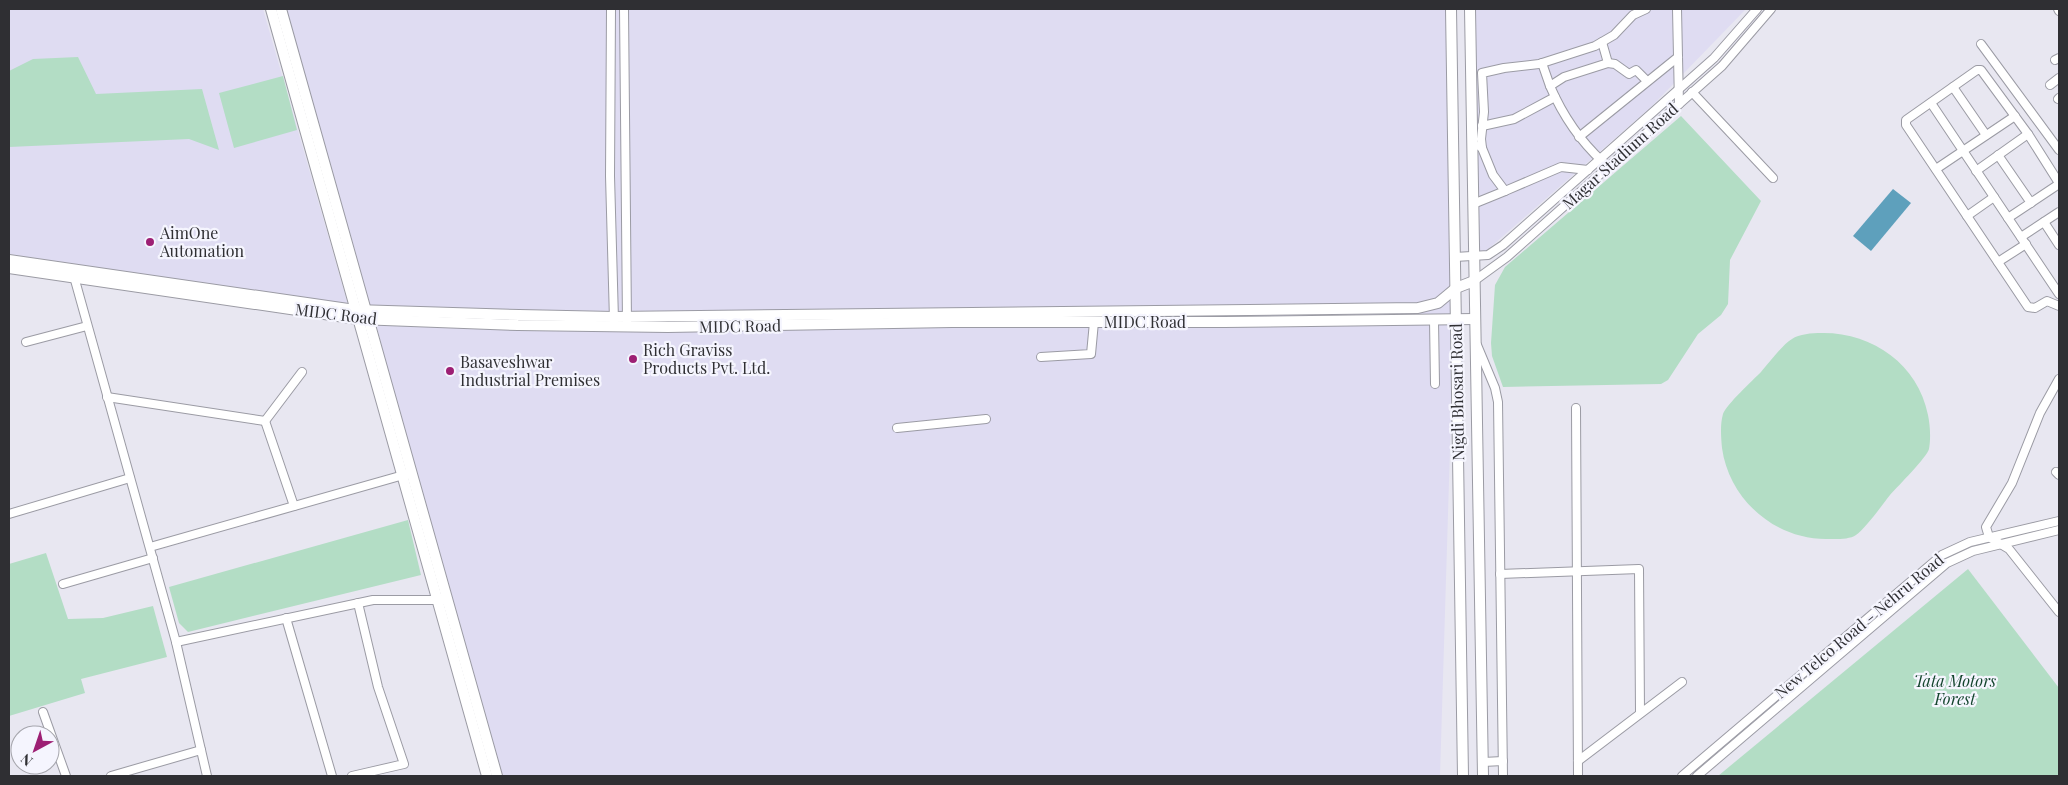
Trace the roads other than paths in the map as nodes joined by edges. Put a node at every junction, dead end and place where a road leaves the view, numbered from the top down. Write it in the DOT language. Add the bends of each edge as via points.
graph roads {
  1 [pos="271,9"];
  2 [pos="281,9"];
  3 [pos="611,9"];
  4 [pos="624,9"];
  5 [pos="1451,9"];
  6 [pos="1470,9"];
  7 [pos="1646,9"];
  8 [pos="1676,9"];
  9 [pos="1757,9"];
  10 [pos="1771,9"];
  11 [pos="1602,42"];
  12 [pos="1981,44"];
  13 [pos="1678,58"];
  14 [pos="1542,63"];
  15 [pos="1608,64"];
  16 [pos="2059,78"];
  17 [pos="1648,80"];
  18 [pos="2050,85"];
  19 [pos="1550,86"];
  20 [pos="1953,87"];
  21 [pos="1679,89"];
  22 [pos="1692,92"];
  23 [pos="1555,97"];
  24 [pos="1931,102"];
  25 [pos="1679,104"];
  26 [pos="2015,116"];
  27 [pos="1482,126"];
  28 [pos="2028,134"];
  29 [pos="1986,135"];
  30 [pos="1579,137"];
  31 [pos="1472,142"];
  32 [pos="1482,148"];
  33 [pos="1963,150"];
  34 [pos="2059,150"];
  35 [pos="1998,155"];
  36 [pos="1600,159"];
  37 [pos="1608,167"];
  38 [pos="1936,169"];
  39 [pos="1588,170"];
  40 [pos="1976,170"];
  41 [pos="1773,178"];
  42 [pos="2059,184"];
  43 [pos="1505,191"];
  44 [pos="1994,197"];
  45 [pos="2031,203"];
  46 [pos="1473,204"];
  47 [pos="2059,212"];
  48 [pos="1967,216"];
  49 [pos="2008,218"];
  50 [pos="2044,222"];
  51 [pos="2021,237"];
  52 [pos="2026,244"];
  53 [pos="2059,245"];
  54 [pos="1455,257"];
  55 [pos="1474,257"];
  56 [pos="9,260"];
  57 [pos="1998,262"];
  58 [pos="9,268"];
  59 [pos="73,273"];
  60 [pos="1474,281"];
  61 [pos="2056,283"];
  62 [pos="1456,288"];
  63 [pos="2059,294"];
  64 [pos="2059,306"];
  65 [pos="1024,311"];
  66 [pos="362,315"];
  67 [pos="627,316"];
  68 [pos="1456,319"];
  69 [pos="1475,319"];
  70 [pos="1434,320"];
  71 [pos="614,322"];
  72 [pos="1024,322"];
  73 [pos="1094,322"];
  74 [pos="87,326"];
  75 [pos="627,328"];
  76 [pos="1476,341"];
  77 [pos="26,342"];
  78 [pos="1041,357"];
  79 [pos="302,372"];
  80 [pos="2059,379"];
  81 [pos="1434,384"];
  82 [pos="108,397"];
  83 [pos="1576,408"];
  84 [pos="986,419"];
  85 [pos="265,421"];
  86 [pos="897,428"];
  87 [pos="407,474"];
  88 [pos="130,478"];
  89 [pos="294,506"];
  90 [pos="9,514"];
  91 [pos="2059,520"];
  92 [pos="2059,530"];
  93 [pos="1990,537"];
  94 [pos="2000,544"];
  95 [pos="150,547"];
  96 [pos="153,558"];
  97 [pos="1577,571"];
  98 [pos="1500,574"];
  99 [pos="62,584"];
  100 [pos="442,600"];
  101 [pos="358,603"];
  102 [pos="2059,612"];
  103 [pos="286,618"];
  104 [pos="176,642"];
  105 [pos="1682,682"];
  106 [pos="43,712"];
  107 [pos="1640,713"];
  108 [pos="1723,741"];
  109 [pos="1729,749"];
  110 [pos="201,750"];
  111 [pos="1503,761"];
  112 [pos="1578,761"];
  113 [pos="1483,762"];
  114 [pos="66,776"];
  115 [pos="112,776"];
  116 [pos="207,776"];
  117 [pos="332,776"];
  118 [pos="352,776"];
  119 [pos="487,776"];
  120 [pos="497,776"];
  121 [pos="1464,776"];
  122 [pos="1483,776"];
  123 [pos="1503,776"];
  124 [pos="1578,776"];
  125 [pos="1682,776"];
  126 [pos="1697,776"];
  1 -- 66 [label="main road"];
  2 -- 66 [label="main road"];
  3 -- 71 [label="street" via="610,176"];
  4 -- 67 [label="street"];
  5 -- 54 [label="main road, Nigdi Bhosari Road"];
  6 -- 31 [label="main road, Nigdi Bhosari Road"];
  7 -- 11 [label="street" via="1633,15 1614,35"];
  8 -- 13 [label="street"];
  9 -- 21 [label="street, Magar Stadium Road" via="1726,46"];
  10 -- 22 [label="street, Magar Stadium Road" via="1734,53"];
  11 -- 14 [label="street"];
  11 -- 15 [label="street"];
  12 -- 34 [label="street"];
  13 -- 17 [label="street"];
  13 -- 21 [label="street"];
  14 -- 19 [label="street"];
  14 -- 27 [label="street" via="1482,73"];
  15 -- 17 [label="street" via="1615,64 1629,74 1636,70"];
  15 -- 19 [label="street" via="1564,77"];
  16 -- 18 [label="street"];
  17 -- 30 [label="street"];
  19 -- 23 [label="street"];
  20 -- 24 [label="street"];
  20 -- 26 [label="street" via="1981,70"];
  20 -- 29 [label="street"];
  21 -- 25 [label="street"];
  21 -- 36 [label="street, Magar Stadium Road"];
  22 -- 25 [label="street, Magar Stadium Road"];
  22 -- 41 [label="street"];
  23 -- 27 [label="street" via="1514,119"];
  23 -- 30 [label="street"];
  24 -- 33 [label="street"];
  24 -- 38 [label="street" via="1906,122"];
  25 -- 37 [label="street, Magar Stadium Road"];
  26 -- 28 [label="street"];
  26 -- 29 [label="street"];
  27 -- 32 [label="street"];
  28 -- 35 [label="street"];
  28 -- 42 [label="street"];
  29 -- 33 [label="street"];
  30 -- 36 [label="street"];
  31 -- 32 [label="street"];
  31 -- 46 [label="main road, Nigdi Bhosari Road"];
  32 -- 43 [label="street" via="1493,175"];
  33 -- 38 [label="street"];
  33 -- 40 [label="street"];
  35 -- 40 [label="street"];
  35 -- 45 [label="street"];
  36 -- 37 [label="street"];
  36 -- 39 [label="street, Magar Stadium Road"];
  37 -- 60 [label="street, Magar Stadium Road" via="1507,257"];
  38 -- 48 [label="street"];
  39 -- 43 [label="street" via="1561,167"];
  39 -- 55 [label="street, Magar Stadium Road" via="1503,246 1488,255"];
  40 -- 44 [label="street"];
  42 -- 45 [label="street"];
  43 -- 46 [label="street"];
  44 -- 48 [label="street"];
  44 -- 49 [label="street"];
  45 -- 49 [label="street"];
  46 -- 55 [label="main road, Nigdi Bhosari Road"];
  47 -- 50 [label="street"];
  48 -- 57 [label="street"];
  49 -- 51 [label="street"];
  50 -- 51 [label="street"];
  50 -- 53 [label="street"];
  51 -- 52 [label="street"];
  52 -- 57 [label="street"];
  52 -- 61 [label="street"];
  54 -- 55 [label="street, Magar Stadium Road"];
  54 -- 62 [label="main road, Nigdi Bhosari Road"];
  55 -- 60 [label="main road, Nigdi Bhosari Road"];
  56 -- 59 [label="main road, MIDC Road"];
  57 -- 64 [label="street" via="2031,308 2047,301"];
  58 -- 59 [label="main road, MIDC Road"];
  59 -- 66 [label="main road, MIDC Road"];
  59 -- 74 [label="street"];
  60 -- 62 [label="main road, Magar Stadium Road"];
  60 -- 69 [label="main road, Nigdi Bhosari Road"];
  61 -- 63 [label="street"];
  62 -- 65 [label="main road, Magar Stadium Road" via="1438,303 1418,308"];
  62 -- 68 [label="main road, Nigdi Bhosari Road"];
  65 -- 67 [label="main road, MIDC Road"];
  65 -- 72 [label="main road"];
  66 -- 71 [label="main road, MIDC Road"];
  66 -- 87 [label="main road"];
  67 -- 71 [label="main road, MIDC Road"];
  67 -- 75 [label="street"];
  68 -- 69 [label="main road, MIDC Road"];
  68 -- 70 [label="main road, MIDC Road"];
  68 -- 121 [label="main road, Nigdi Bhosari Road"];
  69 -- 76 [label="main road, Nigdi Bhosari Road"];
  70 -- 73 [label="main road, MIDC Road"];
  70 -- 81 [label="street"];
  71 -- 75 [label="main road, MIDC Road"];
  72 -- 73 [label="main road, MIDC Road"];
  72 -- 75 [label="main road, MIDC Road"];
  73 -- 78 [label="street" via="1091,354"];
  74 -- 77 [label="street"];
  74 -- 82 [label="street"];
  76 -- 98 [label="street" via="1498,402"];
  76 -- 113 [label="main road, Nigdi Bhosari Road"];
  79 -- 85 [label="street"];
  80 -- 93 [label="street" via="2040,413 2012,483 1987,524 1986,531"];
  82 -- 85 [label="street"];
  82 -- 88 [label="street"];
  83 -- 97 [label="street"];
  84 -- 86 [label="street"];
  85 -- 89 [label="street"];
  87 -- 89 [label="street"];
  87 -- 100 [label="main road"];
  88 -- 90 [label="street"];
  88 -- 95 [label="street"];
  89 -- 95 [label="street"];
  91 -- 93 [label="street, New Telco Road - Nehru Road"];
  92 -- 94 [label="street, New Telco Road - Nehru Road"];
  93 -- 94 [label="street"];
  93 -- 108 [label="street, New Telco Road - Nehru Road" via="1954,548 1936,559"];
  94 -- 102 [label="street" via="2009,549"];
  94 -- 109 [label="street, New Telco Road - Nehru Road" via="1958,557 1942,567"];
  95 -- 96 [label="street"];
  96 -- 99 [label="street"];
  96 -- 104 [label="street"];
  97 -- 98 [label="street"];
  97 -- 107 [label="street" via="1639,569"];
  97 -- 112 [label="street"];
  98 -- 111 [label="street"];
  100 -- 101 [label="street"];
  100 -- 119 [label="main road"];
  100 -- 120 [label="main road"];
  101 -- 103 [label="street"];
  101 -- 118 [label="street" via="378,687 404,764"];
  103 -- 104 [label="street"];
  103 -- 117 [label="street"];
  104 -- 110 [label="street"];
  105 -- 107 [label="street"];
  106 -- 114 [label="street"];
  107 -- 112 [label="street"];
  108 -- 109 [label="street"];
  108 -- 125 [label="street, New Telco Road - Nehru Road"];
  109 -- 126 [label="street, New Telco Road - Nehru Road"];
  110 -- 115 [label="street"];
  110 -- 116 [label="street"];
  111 -- 113 [label="street"];
  111 -- 123 [label="street"];
  112 -- 124 [label="street"];
  113 -- 122 [label="main road, Nigdi Bhosari Road"];
}
